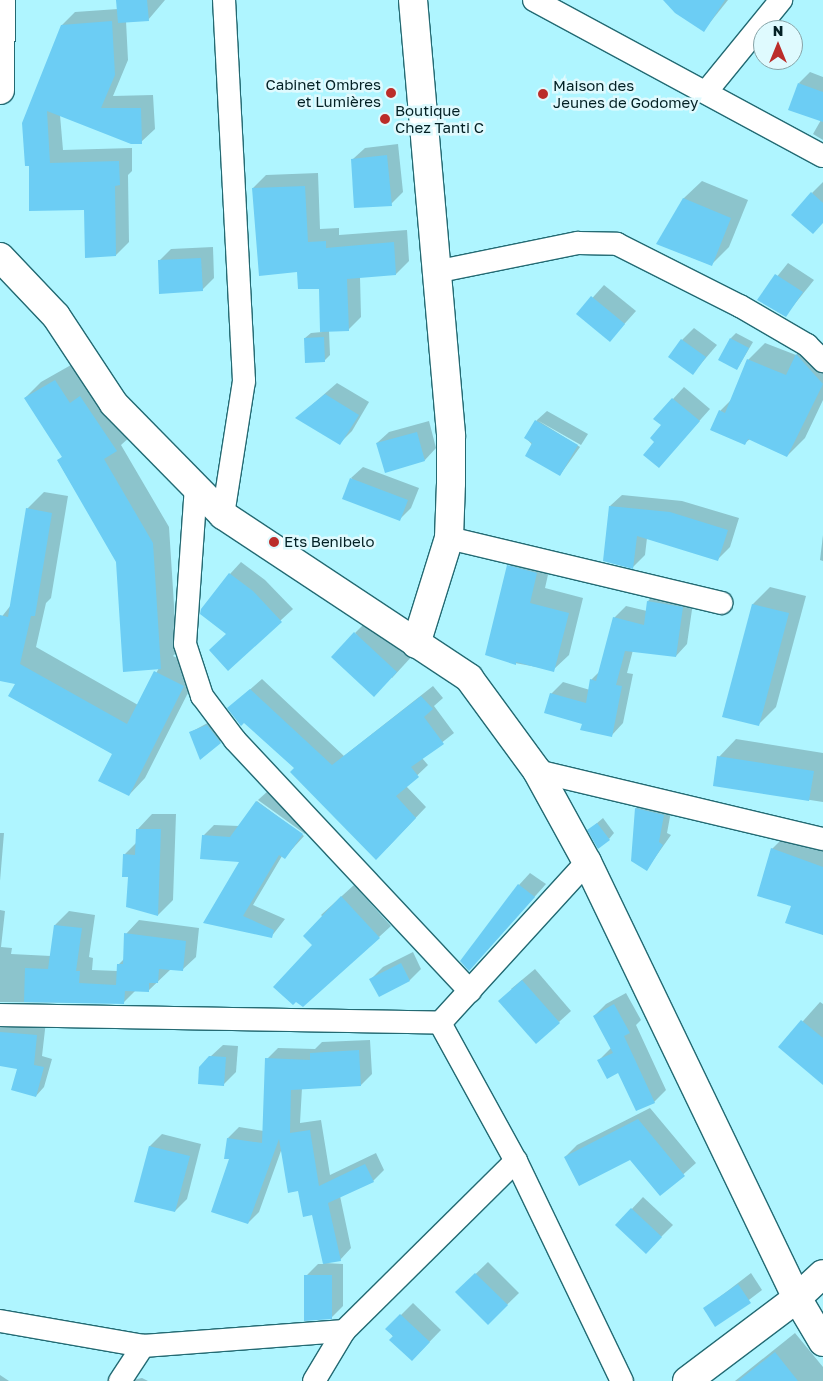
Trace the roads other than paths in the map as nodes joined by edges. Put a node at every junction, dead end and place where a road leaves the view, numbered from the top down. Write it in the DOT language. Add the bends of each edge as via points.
graph roads {
  1 [pos="1,0"];
  2 [pos="224,0"];
  3 [pos="413,0"];
  4 [pos="534,0"];
  5 [pos="781,0"];
  6 [pos="0,90"];
  7 [pos="706,92"];
  8 [pos="823,156"];
  9 [pos="0,257"];
  10 [pos="435,272"];
  11 [pos="823,361"];
  12 [pos="196,486"];
  13 [pos="223,515"];
  14 [pos="449,538"];
  15 [pos="721,602"];
  16 [pos="416,644"];
  17 [pos="537,771"];
  18 [pos="823,839"];
  19 [pos="587,862"];
  20 [pos="470,991"];
  21 [pos="0,1015"];
  22 [pos="440,1023"];
  23 [pos="516,1161"];
  24 [pos="823,1274"];
  25 [pos="797,1298"];
  26 [pos="0,1321"];
  27 [pos="344,1331"];
  28 [pos="823,1342"];
  29 [pos="143,1346"];
  30 [pos="120,1381"];
  31 [pos="314,1381"];
  32 [pos="622,1381"];
  33 [pos="687,1381"];
  1 -- 6 [label="main road"];
  2 -- 13 [label="street" via="244,381"];
  3 -- 10 [label="main road"];
  4 -- 7 [label="street"];
  5 -- 7 [label="street"];
  7 -- 8 [label="street"];
  9 -- 12 [label="main road" via="56,316 114,404"];
  10 -- 11 [label="street" via="578,243 617,244 740,306 807,345"];
  10 -- 14 [label="main road" via="451,436"];
  12 -- 13 [label="main road"];
  12 -- 20 [label="street" via="185,644 202,696 235,740"];
  13 -- 16 [label="main road" via="339,589"];
  14 -- 15 [label="street"];
  14 -- 16 [label="main road"];
  16 -- 17 [label="main road" via="469,678"];
  17 -- 18 [label="street"];
  17 -- 19 [label="main road"];
  19 -- 20 [label="street"];
  19 -- 25 [label="main road"];
  20 -- 22 [label="street"];
  21 -- 22 [label="street"];
  22 -- 23 [label="street"];
  23 -- 27 [label="street"];
  23 -- 32 [label="street"];
  24 -- 25 [label="main road"];
  25 -- 28 [label="main road"];
  25 -- 33 [label="main road"];
  26 -- 29 [label="street"];
  27 -- 29 [label="street"];
  27 -- 31 [label="street"];
  29 -- 30 [label="street"];
}
